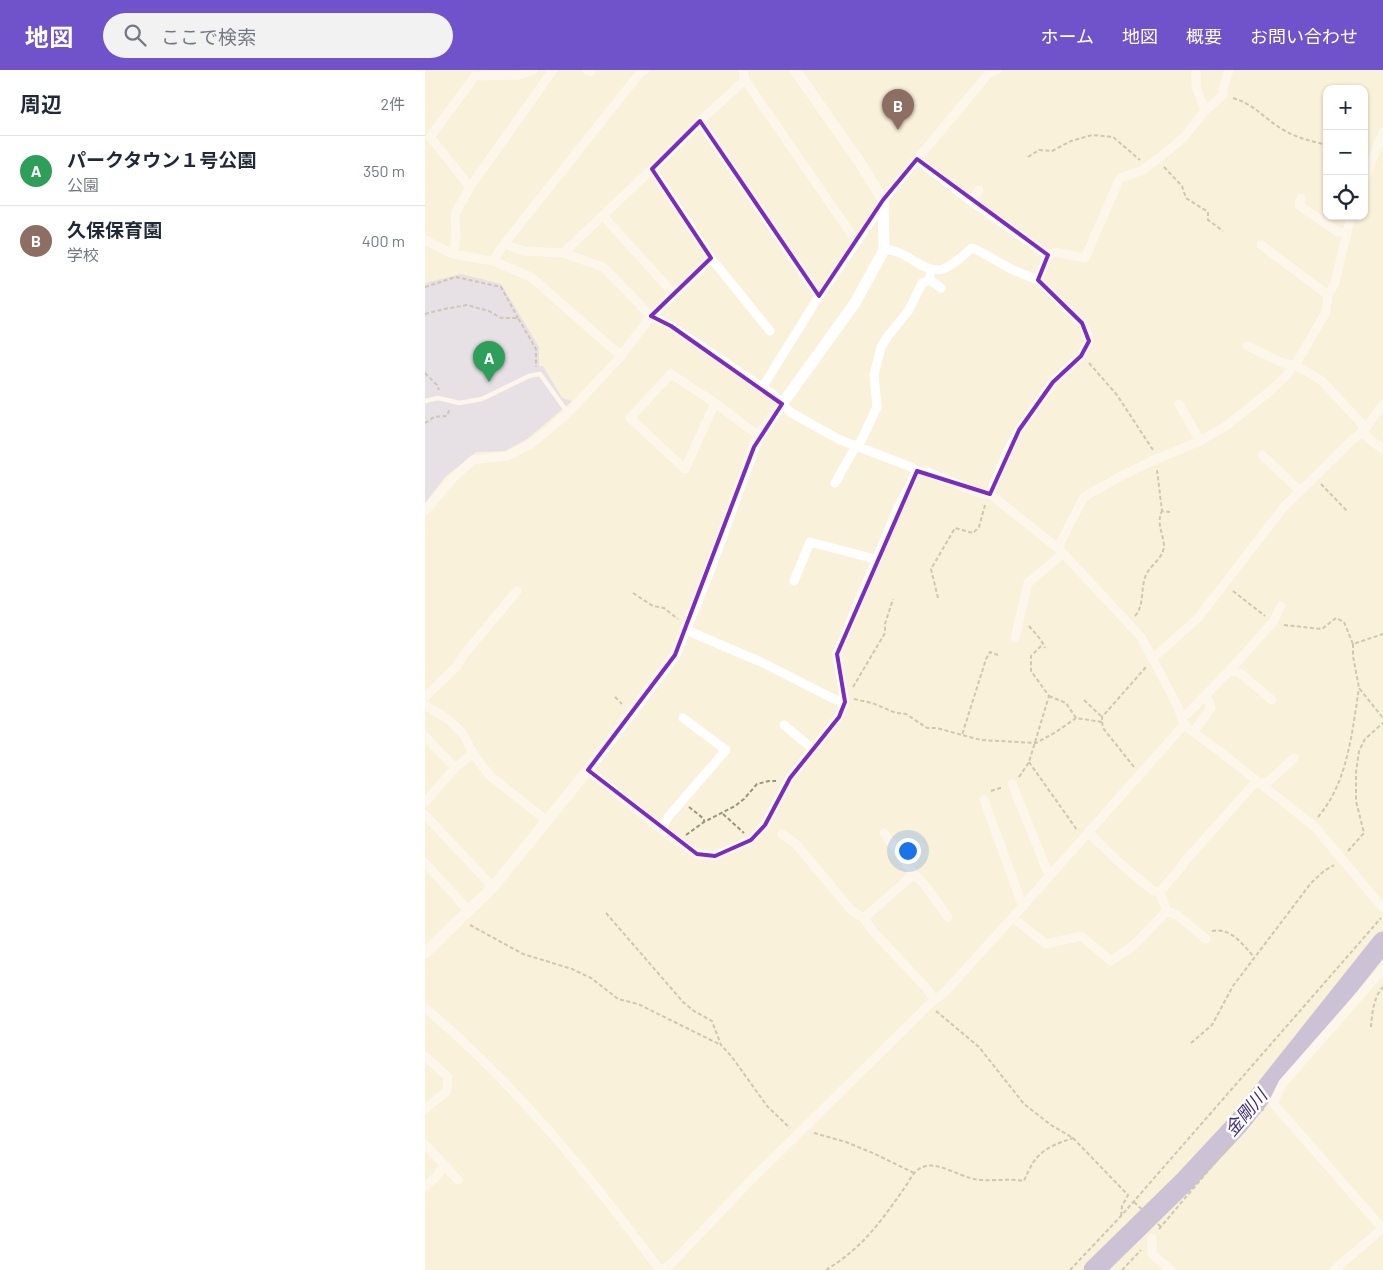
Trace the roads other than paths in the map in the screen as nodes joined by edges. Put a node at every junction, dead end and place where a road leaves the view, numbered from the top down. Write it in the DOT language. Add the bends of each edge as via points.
graph roads {
  1 [pos="533,70"];
  2 [pos="553,70"];
  3 [pos="645,70"];
  4 [pos="743,70"];
  5 [pos="795,70"];
  6 [pos="1196,70"];
  7 [pos="1229,70"];
  8 [pos="991,71"];
  9 [pos="745,80"];
  10 [pos="1205,111"];
  11 [pos="700,121"];
  12 [pos="1383,132"];
  13 [pos="427,135"];
  14 [pos="917,159"];
  15 [pos="652,169"];
  16 [pos="1366,175"];
  17 [pos="470,187"];
  18 [pos="979,190"];
  19 [pos="1301,198"];
  20 [pos="883,200"];
  21 [pos="971,201"];
  22 [pos="603,216"];
  23 [pos="1350,220"];
  24 [pos="1346,234"];
  25 [pos="425,240"];
  26 [pos="856,242"];
  27 [pos="504,244"];
  28 [pos="1261,245"];
  29 [pos="884,250"];
  30 [pos="563,253"];
  31 [pos="453,254"];
  32 [pos="1047,255"];
  33 [pos="711,258"];
  34 [pos="493,261"];
  35 [pos="930,270"];
  36 [pos="930,280"];
  37 [pos="1037,280"];
  38 [pos="941,288"];
  39 [pos="674,294"];
  40 [pos="1328,295"];
  41 [pos="819,296"];
  42 [pos="651,316"];
  43 [pos="770,330"];
  44 [pos="1247,346"];
  45 [pos="621,356"];
  46 [pos="1293,365"];
  47 [pos="762,388"];
  48 [pos="425,401"];
  49 [pos="715,403"];
  50 [pos="782,404"];
  51 [pos="1179,404"];
  52 [pos="1383,404"];
  53 [pos="568,413"];
  54 [pos="1363,432"];
  55 [pos="759,436"];
  56 [pos="1200,441"];
  57 [pos="855,446"];
  58 [pos="1383,449"];
  59 [pos="1262,455"];
  60 [pos="917,471"];
  61 [pos="835,483"];
  62 [pos="1299,490"];
  63 [pos="990,494"];
  64 [pos="425,511"];
  65 [pos="1060,550"];
  66 [pos="875,559"];
  67 [pos="793,580"];
  68 [pos="517,591"];
  69 [pos="1281,606"];
  70 [pos="688,625"];
  71 [pos="1015,638"];
  72 [pos="1152,659"];
  73 [pos="1231,670"];
  74 [pos="425,696"];
  75 [pos="1204,697"];
  76 [pos="1272,700"];
  77 [pos="845,702"];
  78 [pos="425,705"];
  79 [pos="683,718"];
  80 [pos="1182,721"];
  81 [pos="783,725"];
  82 [pos="1193,732"];
  83 [pos="425,736"];
  84 [pos="813,750"];
  85 [pos="473,753"];
  86 [pos="1294,758"];
  87 [pos="455,768"];
  88 [pos="588,770"];
  89 [pos="1012,784"];
  90 [pos="1261,784"];
  91 [pos="984,800"];
  92 [pos="425,802"];
  93 [pos="425,815"];
  94 [pos="547,821"];
  95 [pos="661,829"];
  96 [pos="1090,829"];
  97 [pos="884,833"];
  98 [pos="782,834"];
  99 [pos="425,863"];
  100 [pos="914,874"];
  101 [pos="1049,874"];
  102 [pos="493,887"];
  103 [pos="1159,893"];
  104 [pos="1023,907"];
  105 [pos="1383,908"];
  106 [pos="1167,911"];
  107 [pos="465,915"];
  108 [pos="948,917"];
  109 [pos="865,918"];
  110 [pos="1013,918"];
  111 [pos="1203,936"];
  112 [pos="425,953"];
  113 [pos="1383,969"];
  114 [pos="934,1000"];
  115 [pos="425,1008"];
  116 [pos="425,1056"];
  117 [pos="425,1110"];
  118 [pos="425,1144"];
  119 [pos="444,1165"];
  120 [pos="458,1180"];
  121 [pos="425,1187"];
  122 [pos="1383,1229"];
  123 [pos="1152,1238"];
  124 [pos="662,1270"];
  125 [pos="1171,1270"];
  126 [pos="1334,1270"];
  1 -- 13 [label="street" via="519,75 475,76"];
  2 -- 17 [label="street"];
  3 -- 27 [label="street"];
  4 -- 9 [label="street"];
  5 -- 20 [label="street"];
  6 -- 10 [label="street" via="1196,86"];
  7 -- 10 [label="street" via="1223,95"];
  8 -- 14 [label="street"];
  9 -- 11 [label="street"];
  9 -- 26 [label="street"];
  10 -- 32 [label="street" via="1184,137 1159,158 1141,171 1120,178 1085,258 1055,252"];
  11 -- 15 [label="street"];
  11 -- 41 [label="street"];
  12 -- 16 [label="street"];
  13 -- 17 [label="street"];
  14 -- 20 [label="street"];
  14 -- 21 [label="street"];
  15 -- 22 [label="street"];
  15 -- 33 [label="street"];
  17 -- 31 [label="street" via="455,214"];
  18 -- 21 [label="street"];
  19 -- 24 [label="street" via="1299,205 1336,231"];
  20 -- 26 [label="street"];
  20 -- 29 [label="street"];
  21 -- 32 [label="street"];
  22 -- 30 [label="street"];
  22 -- 39 [label="street"];
  23 -- 24 [label="street"];
  24 -- 40 [label="street" via="1335,284"];
  25 -- 31 [label="street"];
  26 -- 41 [label="street"];
  27 -- 30 [label="street" via="524,251"];
  27 -- 34 [label="street"];
  28 -- 40 [label="street"];
  29 -- 35 [label="street" via="894,249"];
  29 -- 50 [label="street" via="855,303"];
  30 -- 42 [label="street" via="603,267"];
  31 -- 34 [label="street"];
  32 -- 37 [label="street"];
  33 -- 39 [label="street"];
  33 -- 43 [label="street"];
  34 -- 45 [label="street" via="531,277"];
  35 -- 36 [label="street"];
  35 -- 37 [label="street" via="943,269 971,248"];
  36 -- 38 [label="street"];
  36 -- 57 [label="street" via="922,283 909,310 881,347 874,375 877,407 861,441"];
  37 -- 63 [label="street" via="1082,323 1089,341 1081,356 1053,382 1019,430"];
  39 -- 42 [label="street"];
  40 -- 46 [label="street" via="1327,312"];
  41 -- 47 [label="street"];
  42 -- 45 [label="street"];
  42 -- 47 [label="street"];
  44 -- 46 [label="street"];
  45 -- 53 [label="street"];
  46 -- 54 [label="street" via="1322,381 1361,423"];
  46 -- 56 [label="street" via="1270,391 1226,426"];
  47 -- 50 [label="street"];
  48 -- 53 [label="lane" via="438,398 459,403 482,399 529,376 540,374"];
  49 -- 49 [label="street" via="671,374 630,418 685,469"];
  49 -- 55 [label="street"];
  50 -- 55 [label="street"];
  50 -- 57 [label="street" via="838,440"];
  51 -- 56 [label="street"];
  52 -- 54 [label="street"];
  53 -- 64 [label="street" via="531,444 507,456 473,460"];
  54 -- 58 [label="street"];
  54 -- 62 [label="street"];
  55 -- 70 [label="street"];
  56 -- 65 [label="street" via="1152,461 1084,497 1060,543"];
  57 -- 60 [label="street"];
  57 -- 61 [label="street"];
  59 -- 62 [label="street"];
  60 -- 63 [label="street"];
  60 -- 66 [label="street"];
  62 -- 72 [label="street" via="1198,618"];
  63 -- 65 [label="street"];
  65 -- 71 [label="street" via="1060,556 1028,583"];
  65 -- 72 [label="street" via="1141,637"];
  66 -- 67 [label="street" via="810,542"];
  66 -- 77 [label="street" via="837,654"];
  68 -- 74 [label="street" via="456,667"];
  69 -- 73 [label="street" via="1273,622"];
  70 -- 77 [label="street"];
  70 -- 88 [label="street" via="675,655"];
  72 -- 80 [label="street"];
  73 -- 75 [label="street"];
  73 -- 76 [label="street" via="1240,673"];
  75 -- 80 [label="street"];
  75 -- 82 [label="street" via="1211,708"];
  77 -- 84 [label="street" via="839,717"];
  78 -- 85 [label="street" via="449,720 463,734"];
  79 -- 95 [label="street" via="726,750"];
  80 -- 82 [label="street"];
  80 -- 96 [label="street"];
  81 -- 84 [label="street"];
  82 -- 90 [label="street"];
  83 -- 87 [label="street"];
  84 -- 95 [label="street" via="790,778 765,825 751,840 715,856 697,854"];
  85 -- 87 [label="street"];
  85 -- 94 [label="street" via="489,775"];
  86 -- 90 [label="street" via="1268,782"];
  87 -- 92 [label="street"];
  88 -- 94 [label="street"];
  88 -- 95 [label="street"];
  89 -- 101 [label="street"];
  90 -- 103 [label="street" via="1255,784"];
  90 -- 105 [label="street" via="1311,824"];
  91 -- 104 [label="street"];
  93 -- 102 [label="street"];
  94 -- 102 [label="street"];
  96 -- 101 [label="street"];
  96 -- 103 [label="street" via="1092,836 1121,865"];
  97 -- 100 [label="street"];
  98 -- 109 [label="street" via="796,844 852,911"];
  99 -- 107 [label="street"];
  100 -- 108 [label="street"];
  100 -- 109 [label="street"];
  101 -- 104 [label="street"];
  102 -- 107 [label="street"];
  103 -- 106 [label="street"];
  104 -- 110 [label="street"];
  106 -- 110 [label="street" via="1134,945 1111,961 1081,936 1046,944"];
  106 -- 111 [label="street"];
  107 -- 112 [label="street"];
  109 -- 114 [label="street"];
  110 -- 114 [label="street"];
  113 -- 122 [label="street" via="1283,1083 1273,1102"];
  114 -- 124 [label="street"];
  115 -- 124 [label="street" via="456,1033 522,1100"];
  116 -- 117 [label="street" via="448,1077 447,1091"];
  118 -- 119 [label="street"];
  119 -- 120 [label="street"];
  119 -- 121 [label="street"];
  122 -- 126 [label="street"];
  123 -- 125 [label="street" via="1152,1254"];
}
